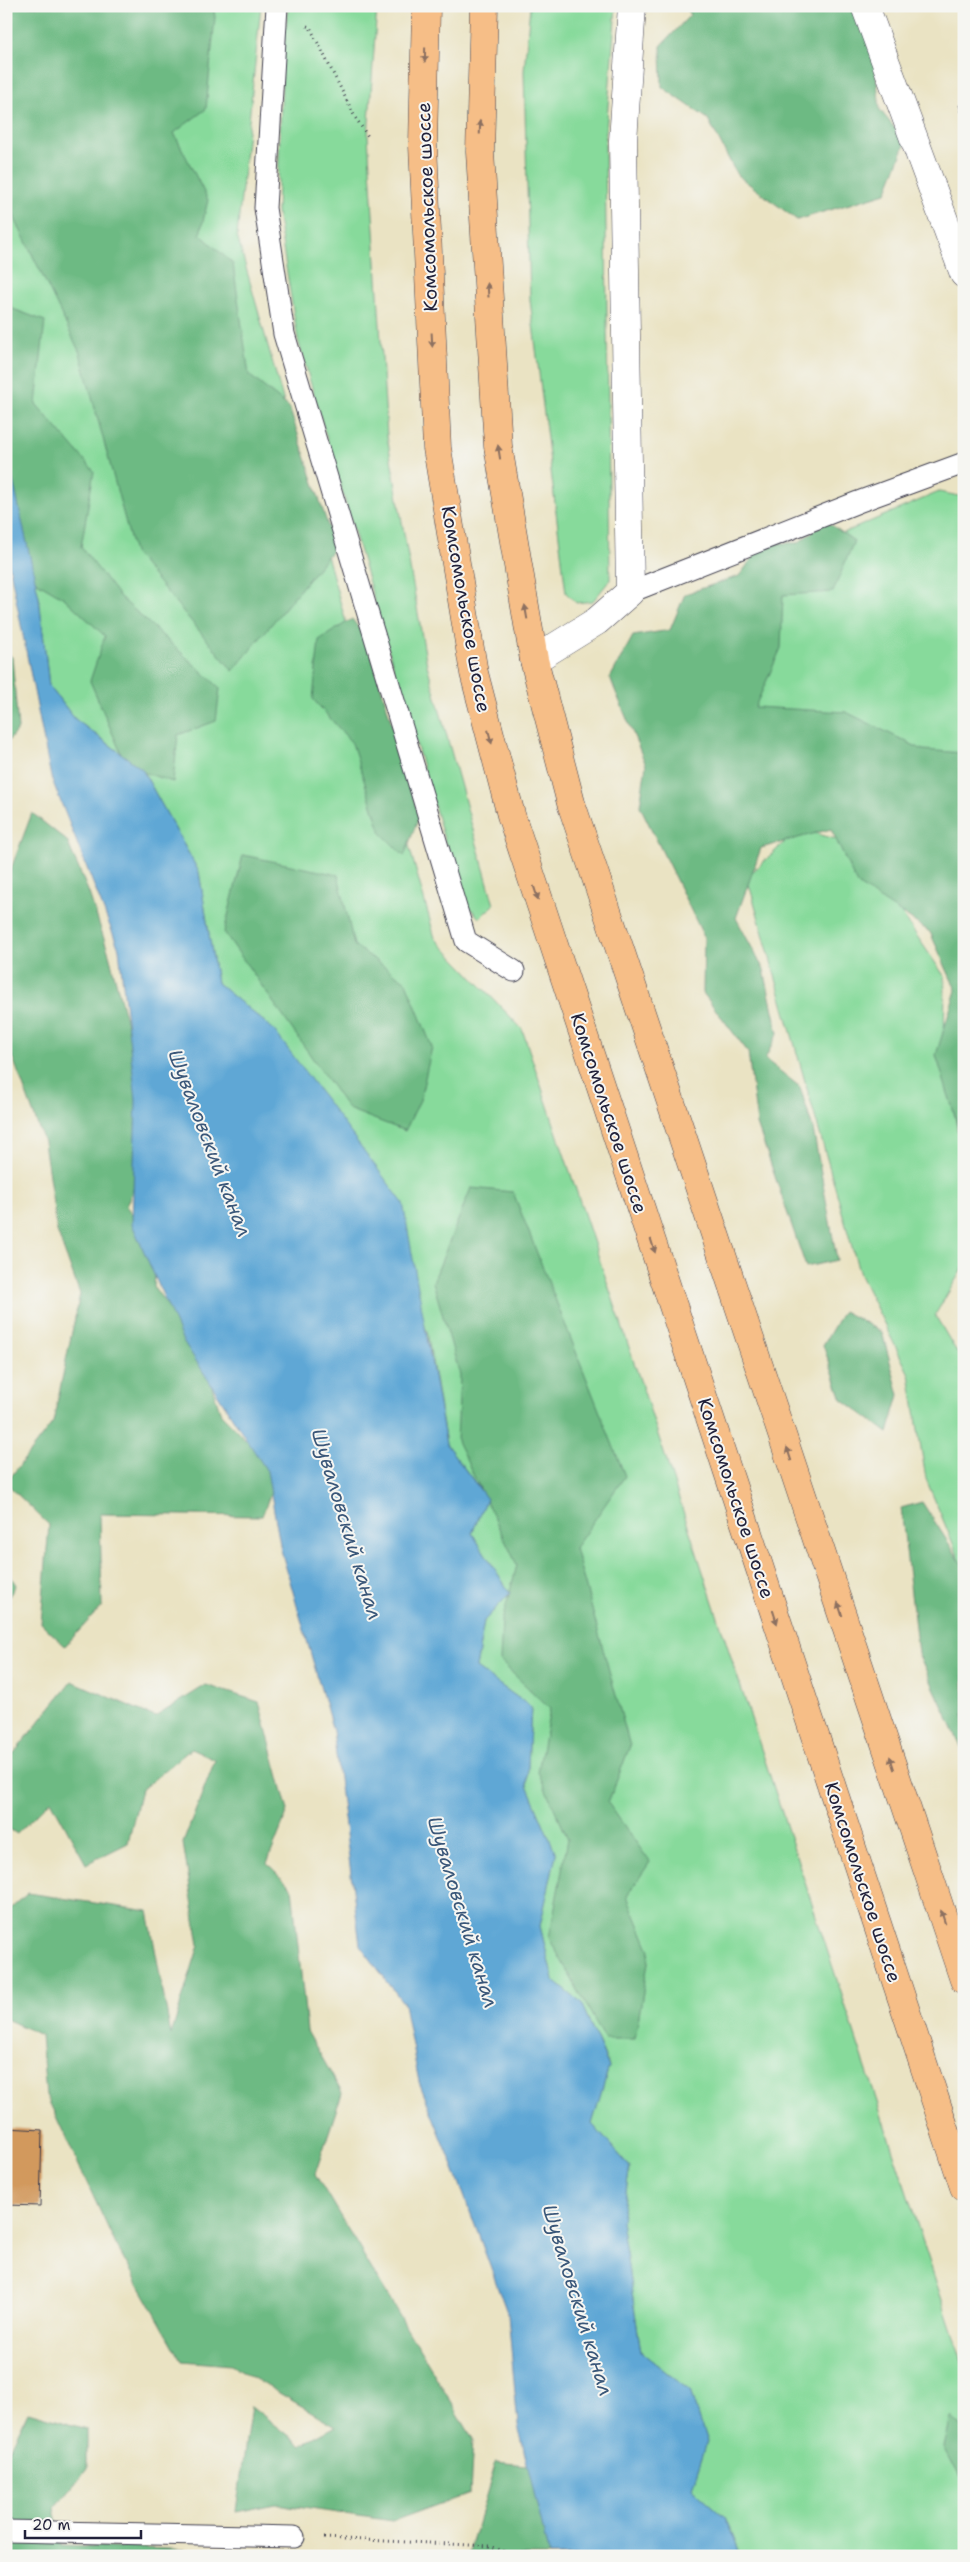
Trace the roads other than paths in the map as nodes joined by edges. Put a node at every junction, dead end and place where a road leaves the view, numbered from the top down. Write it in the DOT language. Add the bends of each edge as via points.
graph roads {
  1 [pos="426,6"];
  2 [pos="484,6"];
  3 [pos="632,6"];
  4 [pos="865,6"];
  5 [pos="277,9"];
  6 [pos="964,274"];
  7 [pos="964,463"];
  8 [pos="630,592"];
  9 [pos="534,660"];
  10 [pos="514,971"];
  11 [pos="964,1980"];
  12 [pos="964,2187"];
  13 [pos="6,2531"];
  14 [pos="294,2537"];
  1 -- 12 [label="main road, Комсомольское шоссе, one-way" via="423,145 437,448 474,673 514,824"];
  9 -- 2 [label="main road, one-way" via="498,446 480,152"];
  3 -- 8 [label="street" via="623,141"];
  4 -- 6 [label="street"];
  5 -- 10 [label="lane" via="265,208 284,334 466,941"];
  7 -- 8 [label="lane"];
  8 -- 9 [label="street" via="597,621"];
  11 -- 9 [label="main road, one-way" via="571,803"];
  13 -- 14 [label="lane"];
}
